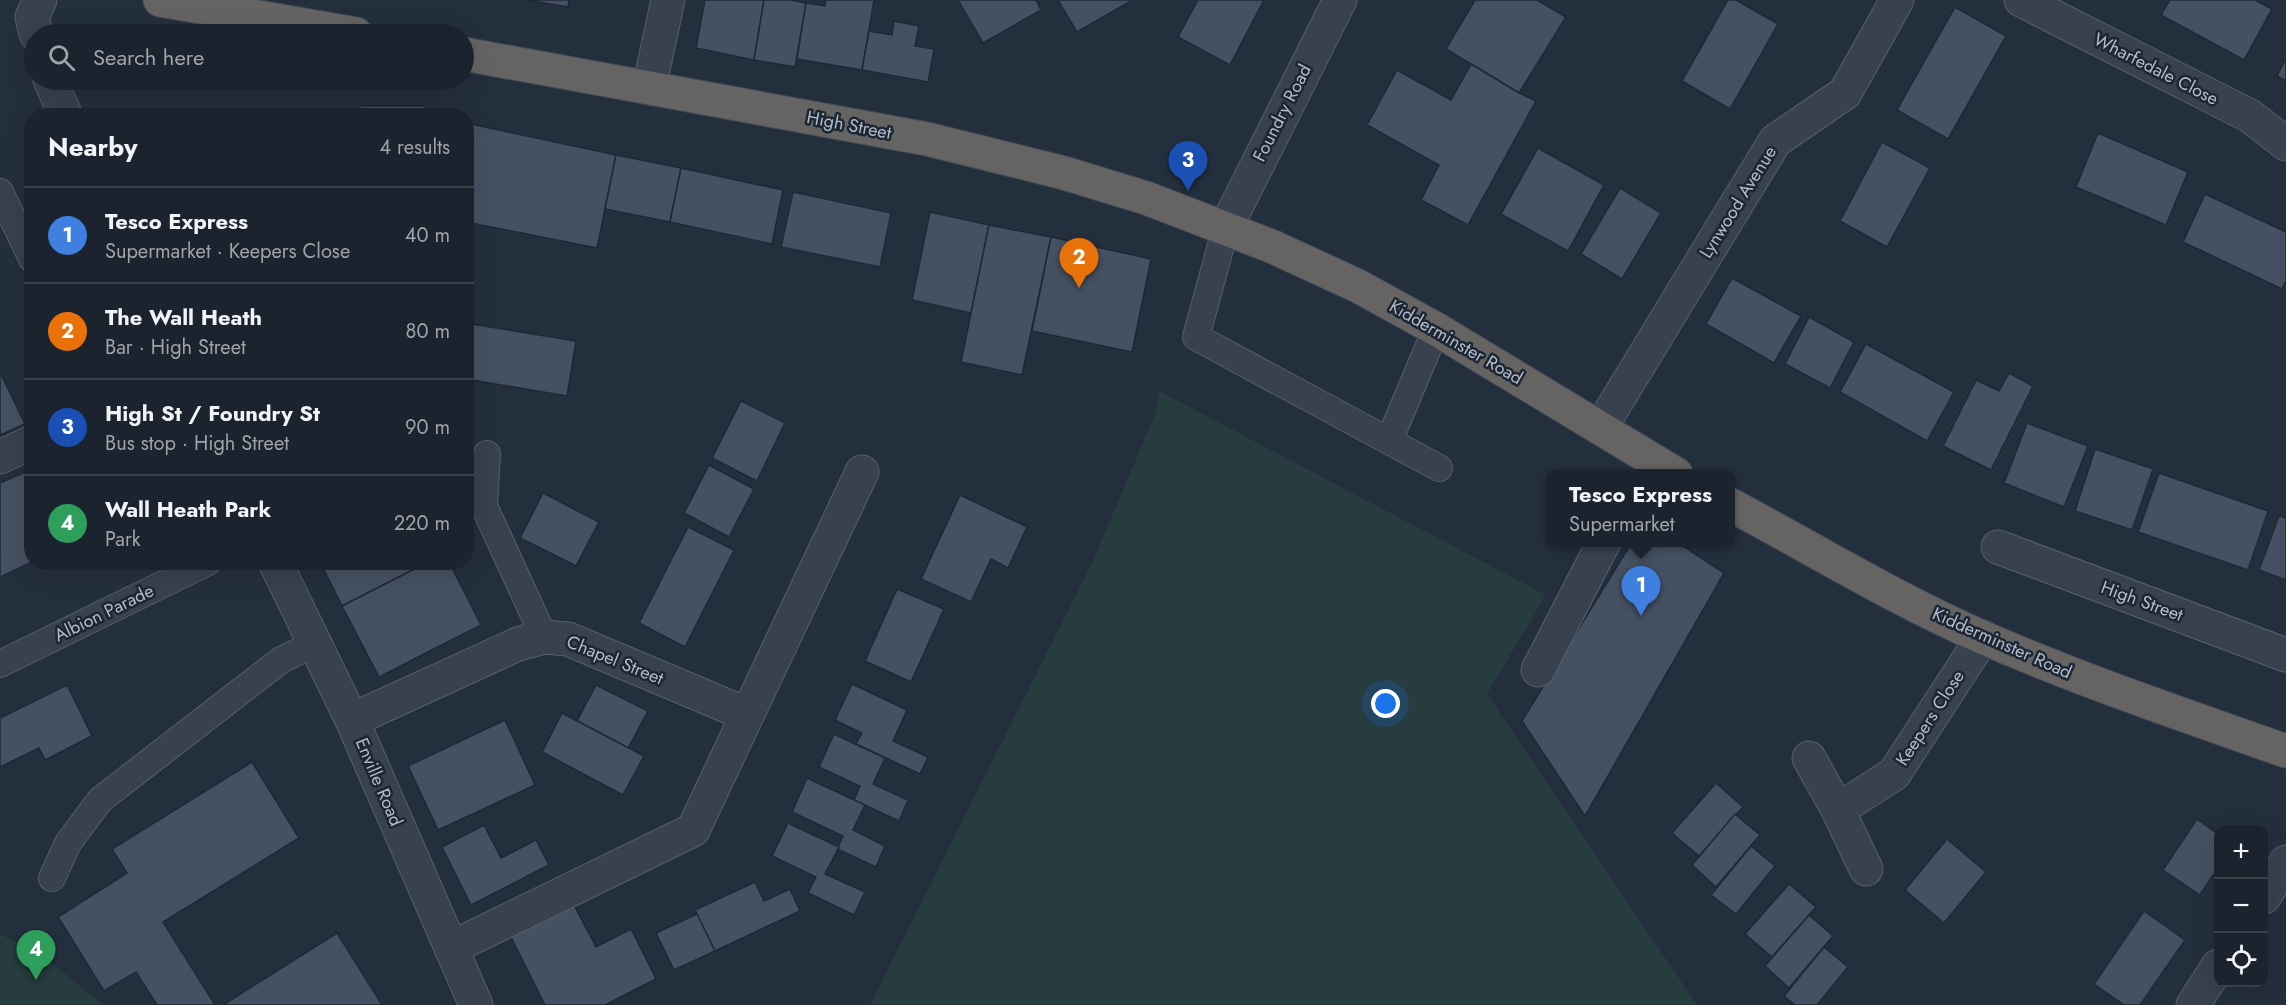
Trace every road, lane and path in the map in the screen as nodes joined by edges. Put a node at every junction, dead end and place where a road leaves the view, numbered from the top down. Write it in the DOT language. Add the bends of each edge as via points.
graph roads {
  1 [pos="40,0"];
  2 [pos="160,0"];
  3 [pos="668,0"];
  4 [pos="1340,0"];
  5 [pos="1898,0"];
  6 [pos="2020,0"];
  7 [pos="34,24"];
  8 [pos="298,24"];
  9 [pos="474,56"];
  10 [pos="649,88"];
  11 [pos="54,90"];
  12 [pos="62,108"];
  13 [pos="2286,144"];
  14 [pos="0,192"];
  15 [pos="1226,227"];
  16 [pos="24,242"];
  17 [pos="1436,329"];
  18 [pos="1601,428"];
  19 [pos="1389,441"];
  20 [pos="24,446"];
  21 [pos="487,454"];
  22 [pos="0,457"];
  23 [pos="1439,468"];
  24 [pos="1655,468"];
  25 [pos="862,472"];
  26 [pos="1735,507"];
  27 [pos="1602,547"];
  28 [pos="1998,547"];
  29 [pos="192,570"];
  30 [pos="279,570"];
  31 [pos="544,636"];
  32 [pos="1983,637"];
  33 [pos="316,642"];
  34 [pos="2286,655"];
  35 [pos="0,664"];
  36 [pos="1538,670"];
  37 [pos="746,714"];
  38 [pos="352,720"];
  39 [pos="2286,751"];
  40 [pos="1809,758"];
  41 [pos="1838,810"];
  42 [pos="2286,862"];
  43 [pos="1866,869"];
  44 [pos="52,878"];
  45 [pos="2268,891"];
  46 [pos="451,948"];
  47 [pos="2214,972"];
  48 [pos="476,1005"];
  49 [pos="2193,1005"];
  1 -- 7 [label="street" via="32,17"];
  2 -- 8 [label="highway"];
  3 -- 10 [label="street"];
  4 -- 15 [label="street, Foundry Road"];
  5 -- 18 [label="street, Lynwood Avenue" via="1845,93 1775,141"];
  6 -- 13 [label="street, Wharfedale Close" via="2250,116"];
  9 -- 10 [label="highway, High Street"];
  10 -- 15 [label="highway, High Street" via="988,153 1146,198"];
  11 -- 12 [label="street"];
  14 -- 16 [label="lane"];
  15 -- 17 [label="highway, Kidderminster Road" via="1358,286"];
  15 -- 19 [label="lane" via="1196,337"];
  17 -- 18 [label="highway, Kidderminster Road"];
  17 -- 19 [label="lane"];
  18 -- 24 [label="highway, Kidderminster Road"];
  19 -- 23 [label="lane"];
  20 -- 22 [label="street"];
  21 -- 31 [label="lane" via="484,507"];
  25 -- 37 [label="street"];
  26 -- 32 [label="highway, Kidderminster Road"];
  27 -- 36 [label="street"];
  28 -- 34 [label="street, High Street"];
  29 -- 35 [label="lane, Albion Parade"];
  30 -- 33 [label="street, Enville Road"];
  31 -- 37 [label="street, Chapel Street" via="568,639"];
  31 -- 38 [label="street, Chapel Street" via="518,644"];
  32 -- 39 [label="highway, Kidderminster Road" via="2098,686"];
  32 -- 41 [label="street, Keepers Close" via="1894,774"];
  33 -- 38 [label="street, Enville Road"];
  33 -- 44 [label="lane" via="281,660 100,800 68,843"];
  37 -- 46 [label="street" via="693,830"];
  38 -- 46 [label="street, Enville Road"];
  40 -- 41 [label="street"];
  41 -- 43 [label="street"];
  42 -- 45 [label="street"];
  46 -- 48 [label="street, Enville Road"];
  47 -- 49 [label="street"];
}
